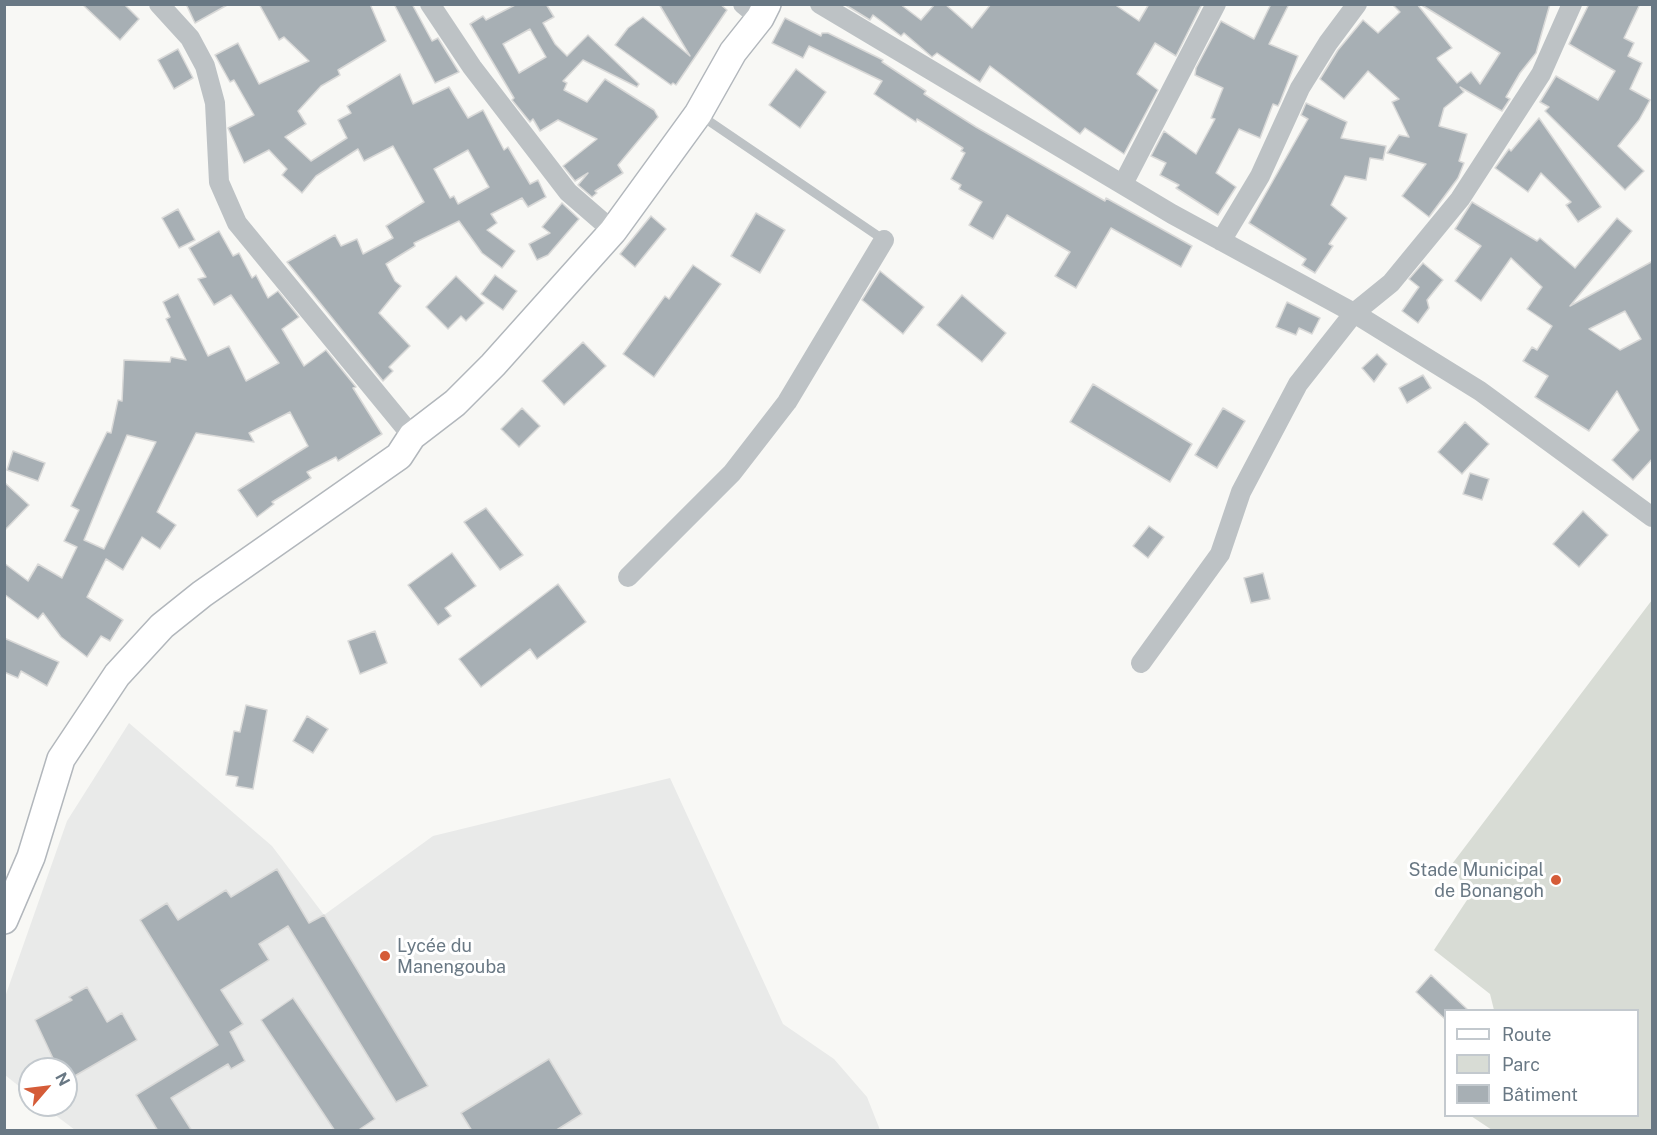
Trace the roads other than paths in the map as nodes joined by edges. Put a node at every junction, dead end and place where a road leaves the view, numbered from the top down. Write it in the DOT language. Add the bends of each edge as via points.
graph roads {
  1 [pos="159,4"];
  2 [pos="430,4"];
  3 [pos="820,4"];
  4 [pos="1216,4"];
  5 [pos="1357,4"];
  6 [pos="1572,4"];
  7 [pos="757,9"];
  8 [pos="698,114"];
  9 [pos="1123,184"];
  10 [pos="612,231"];
  11 [pos="884,240"];
  12 [pos="1221,241"];
  13 [pos="1354,313"];
  14 [pos="412,436"];
  15 [pos="1653,517"];
  16 [pos="628,577"];
  17 [pos="1141,663"];
  18 [pos="4,920"];
  1 -- 14 [label="street" via="190,38 205,66 215,103 219,182 237,223"];
  2 -- 10 [label="street" via="472,68 568,192"];
  3 -- 9 [label="street"];
  4 -- 9 [label="street"];
  5 -- 12 [label="street" via="1300,88 1260,176"];
  6 -- 13 [label="street" via="1541,74 1460,199 1391,283"];
  7 -- 8 [label="street"];
  8 -- 10 [label="street"];
  8 -- 11 [label="lane"];
  9 -- 12 [label="street"];
  10 -- 14 [label="street" via="493,365"];
  11 -- 16 [label="street" via="787,402 732,473"];
  12 -- 13 [label="street"];
  13 -- 15 [label="street" via="1480,391"];
  13 -- 17 [label="street" via="1298,384 1241,492 1220,554"];
  14 -- 18 [label="street" via="399,456 170,620 117,675 61,759 31,857"];
}
